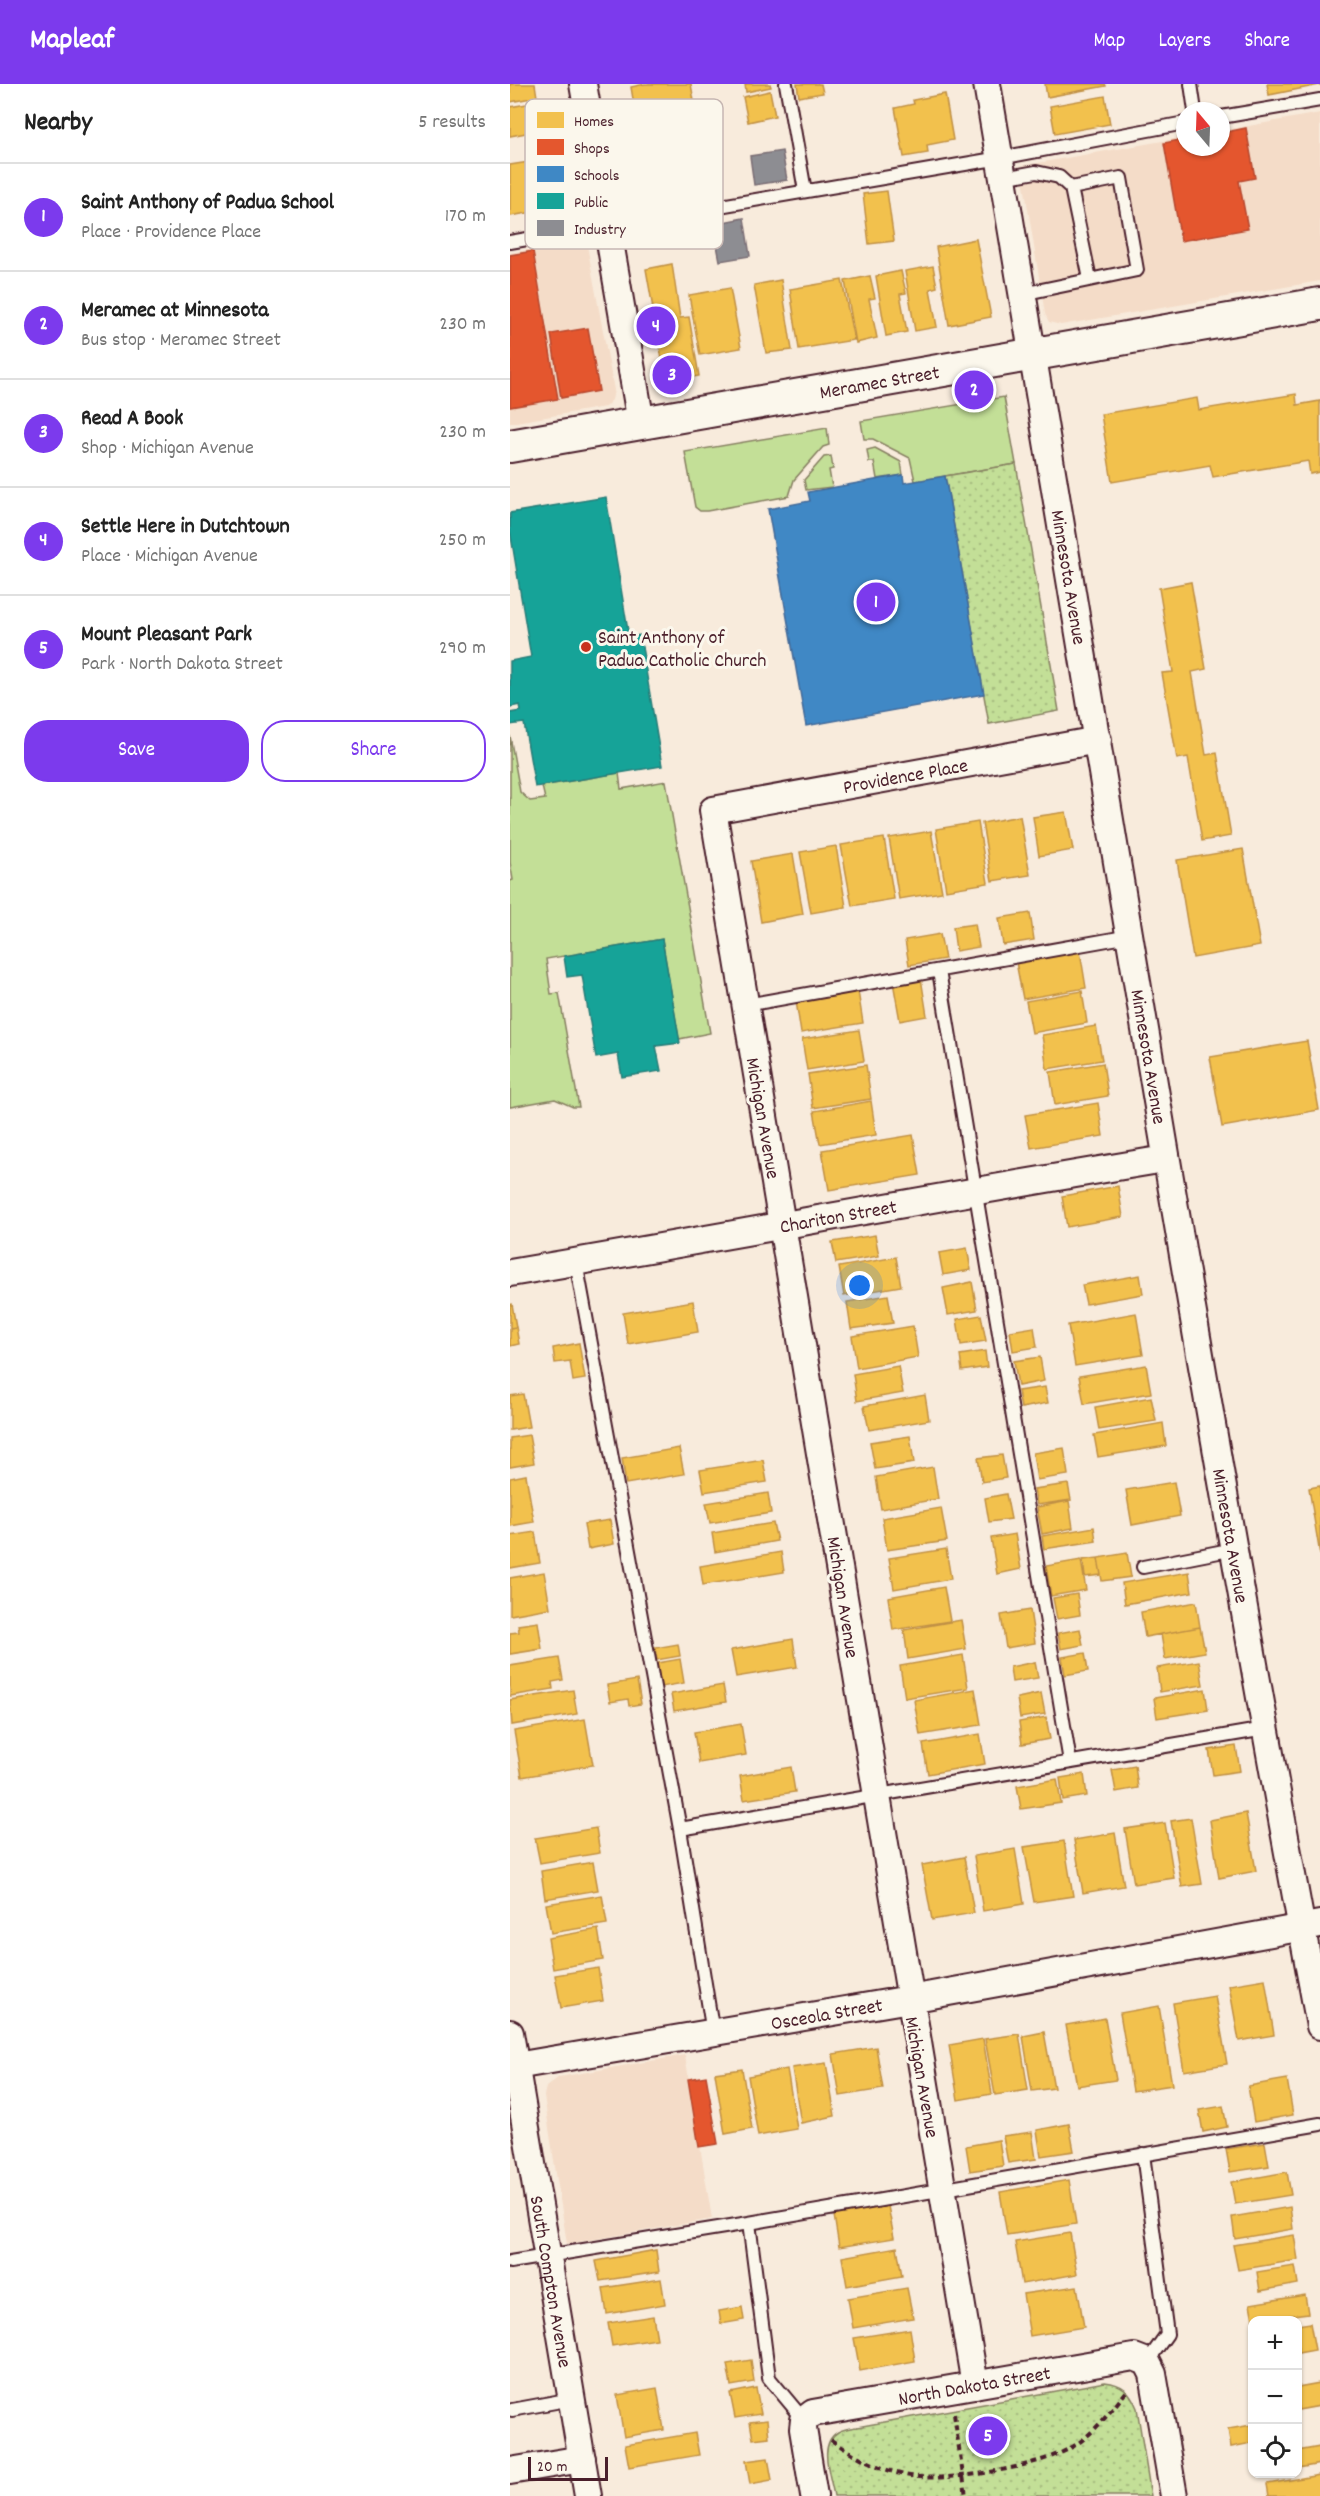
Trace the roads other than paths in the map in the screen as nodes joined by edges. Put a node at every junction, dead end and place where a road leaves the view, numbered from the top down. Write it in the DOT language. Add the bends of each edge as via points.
graph roads {
  1 [pos="582,84"];
  2 [pos="786,84"];
  3 [pos="987,84"];
  4 [pos="1191,84"];
  5 [pos="585,99"];
  6 [pos="1320,100"];
  7 [pos="1194,102"];
  8 [pos="1230,115"];
  9 [pos="1176,125"];
  10 [pos="1002,168"];
  11 [pos="1071,188"];
  12 [pos="805,191"];
  13 [pos="723,205"];
  14 [pos="525,239"];
  15 [pos="510,242"];
  16 [pos="610,249"];
  17 [pos="1090,279"];
  18 [pos="1022,294"];
  19 [pos="1320,304"];
  20 [pos="1031,355"];
  21 [pos="641,423"];
  22 [pos="510,446"];
  23 [pos="1098,740"];
  24 [pos="713,810"];
  25 [pos="1130,936"];
  26 [pos="939,971"];
  27 [pos="746,1005"];
  28 [pos="1165,1159"];
  29 [pos="976,1190"];
  30 [pos="783,1227"];
  31 [pos="576,1262"];
  32 [pos="510,1273"];
  33 [pos="1234,1549"];
  34 [pos="1143,1567"];
  35 [pos="1265,1729"];
  36 [pos="1070,1762"];
  37 [pos="877,1796"];
  38 [pos="680,1829"];
  39 [pos="1311,1925"];
  40 [pos="910,1999"];
  41 [pos="1320,2026"];
  42 [pos="510,2033"];
  43 [pos="713,2033"];
  44 [pos="513,2066"];
  45 [pos="1320,2124"];
  46 [pos="1143,2154"];
  47 [pos="942,2189"];
  48 [pos="749,2223"];
  49 [pos="547,2255"];
  50 [pos="510,2262"];
  51 [pos="1147,2362"];
  52 [pos="975,2385"];
  53 [pos="572,2398"];
  54 [pos="512,2410"];
  55 [pos="804,2420"];
  56 [pos="582,2459"];
  57 [pos="510,2471"];
  58 [pos="588,2496"];
  59 [pos="814,2496"];
  60 [pos="1174,2496"];
  1 -- 5 [label="street"];
  2 -- 12 [label="lane"];
  3 -- 10 [label="street, Minnesota Avenue"];
  4 -- 7 [label="lane"];
  6 -- 8 [label="lane"];
  9 -- 10 [label="lane"];
  10 -- 11 [label="lane" via="1059,177"];
  10 -- 12 [label="lane"];
  10 -- 18 [label="street, Minnesota Avenue"];
  11 -- 17 [label="lane"];
  11 -- 17 [label="lane" via="1120,178 1137,270"];
  12 -- 13 [label="lane"];
  14 -- 15 [label="lane"];
  16 -- 21 [label="street"];
  17 -- 18 [label="lane"];
  18 -- 20 [label="street, Minnesota Avenue"];
  19 -- 20 [label="street, Meramec Street"];
  20 -- 21 [label="street, Meramec Street"];
  20 -- 23 [label="street, Minnesota Avenue"];
  21 -- 22 [label="street, Meramec Street"];
  23 -- 24 [label="street, Providence Place"];
  23 -- 25 [label="street, Minnesota Avenue"];
  24 -- 27 [label="street, Michigan Avenue"];
  25 -- 26 [label="lane"];
  25 -- 28 [label="street, Minnesota Avenue"];
  26 -- 27 [label="lane"];
  26 -- 29 [label="lane"];
  27 -- 30 [label="street, Michigan Avenue"];
  28 -- 29 [label="street, Chariton Street"];
  28 -- 33 [label="street, Minnesota Avenue"];
  29 -- 30 [label="street, Chariton Street"];
  29 -- 36 [label="lane"];
  30 -- 31 [label="street, Chariton Street"];
  30 -- 37 [label="street, Michigan Avenue"];
  31 -- 32 [label="street, Chariton Street"];
  31 -- 38 [label="lane"];
  33 -- 34 [label="lane"];
  33 -- 35 [label="street, Minnesota Avenue"];
  35 -- 36 [label="lane"];
  35 -- 39 [label="street, Minnesota Avenue"];
  36 -- 37 [label="lane"];
  37 -- 38 [label="lane"];
  37 -- 40 [label="street, Michigan Avenue"];
  38 -- 43 [label="lane"];
  39 -- 40 [label="street, Osceola Street"];
  39 -- 41 [label="street, Minnesota Avenue"];
  40 -- 43 [label="street, Osceola Street"];
  40 -- 47 [label="street, Michigan Avenue"];
  42 -- 44 [label="street, South Compton Avenue"];
  43 -- 44 [label="street, Osceola Street"];
  44 -- 49 [label="street, South Compton Avenue"];
  45 -- 46 [label="lane"];
  46 -- 47 [label="lane"];
  46 -- 51 [label="lane" via="1167,2334"];
  47 -- 48 [label="lane"];
  47 -- 52 [label="street, Michigan Avenue"];
  48 -- 49 [label="lane"];
  48 -- 55 [label="lane" via="769,2378"];
  49 -- 50 [label="lane"];
  49 -- 53 [label="street, South Compton Avenue"];
  51 -- 52 [label="street, North Dakota Street" via="1134,2357"];
  51 -- 60 [label="street" via="1153,2374"];
  52 -- 55 [label="street, North Dakota Street" via="813,2413"];
  53 -- 54 [label="lane"];
  53 -- 56 [label="street, South Compton Avenue"];
  55 -- 59 [label="street"];
  56 -- 57 [label="street"];
  56 -- 58 [label="street, South Compton Avenue"];
}
